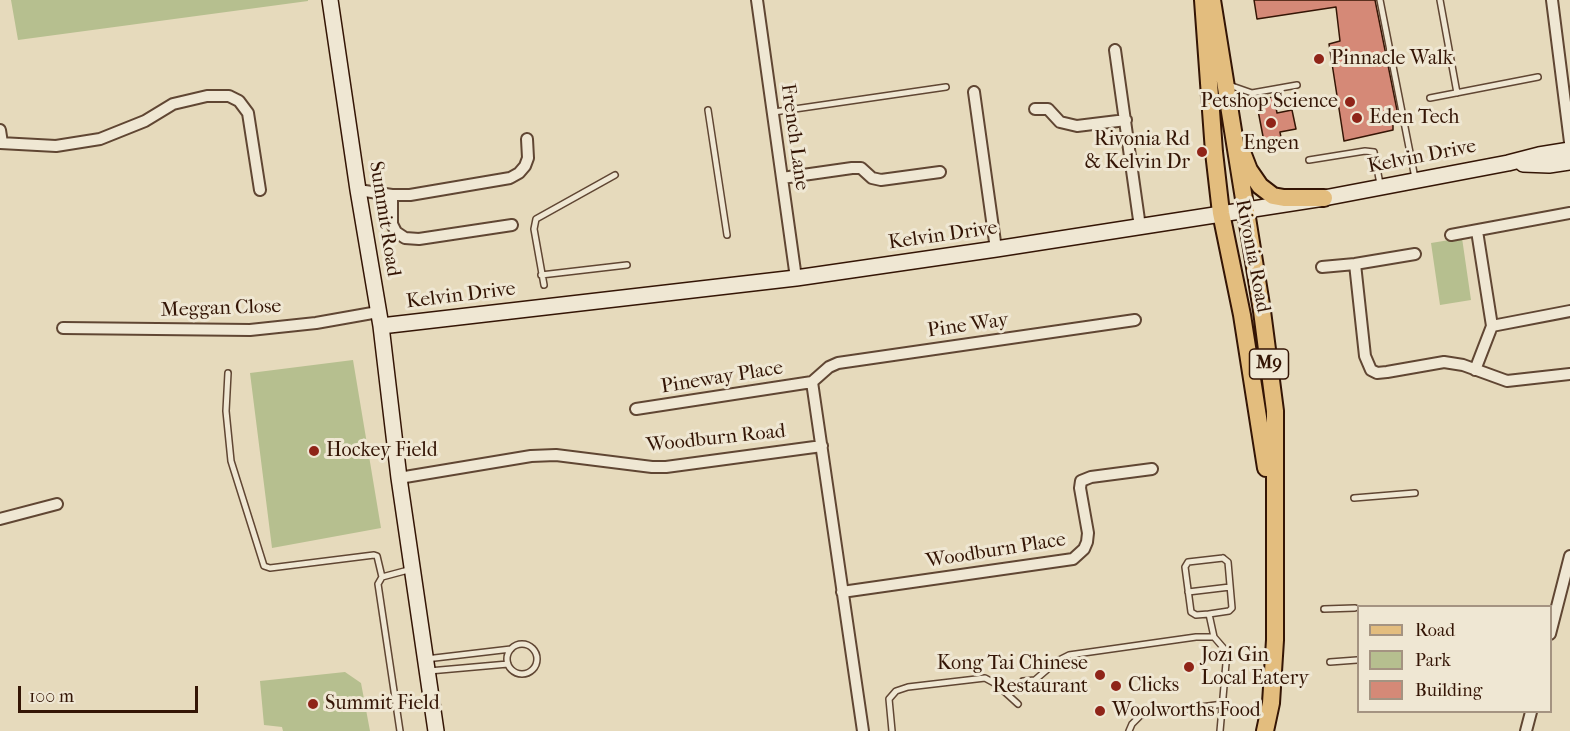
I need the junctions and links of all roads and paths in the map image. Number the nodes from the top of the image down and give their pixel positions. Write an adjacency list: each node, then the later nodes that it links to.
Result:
1 (330, 0): 35 (main road, Summit Road)
2 (757, 0): 18 (street, French Lane)
3 (1203, 0): 39 (main road, Rivonia Road / M9)
4 (1212, 0): 10 (main road, Rivonia Road / M9)
5 (1380, 0): 32 (lane)
6 (1440, 0): 14 (lane)
7 (1552, 0): 23 (street)
8 (1115, 50): 19 (street)
9 (1538, 77): 14 (lane)
10 (1227, 84): 11 (lane); 20 (main road, Rivonia Road / M9)
11 (1297, 85)
12 (946, 87): 18 (lane)
13 (974, 92): 46 (street)
14 (1457, 93): 15 (lane)
15 (1430, 98)
16 (1035, 109): 19 (street)
17 (708, 110): 45 (lane)
18 (774, 112): 31 (street, French Lane)
19 (1126, 120): 42 (street)
20 (1232, 129): 37 (main road); 38 (main road, Rivonia Road / M9)
21 (0, 130): 24 (street)
22 (527, 139): 36 (street)
23 (1570, 142)
24 (1, 143): 34 (street)
25 (1570, 150): 28 (main road, Kelvin Drive)
26 (1309, 160): 33 (lane)
27 (1570, 162): 28 (main road, Kelvin Drive)
28 (1508, 163): 32 (main road, Kelvin Drive)
29 (940, 172): 31 (street)
30 (615, 175): 51 (lane)
31 (782, 178): 52 (street, French Lane)
32 (1415, 179): 33 (main road, Kelvin Drive)
33 (1380, 186): 37 (main road, Kelvin Drive)
34 (260, 190)
35 (358, 190): 36 (street); 55 (main road, Summit Road)
36 (392, 195): 41 (street)
37 (1324, 198): 38 (main road, Kelvin Drive)
38 (1245, 210): 39 (main road, Kelvin Drive); 71 (main road, Rivonia Road / M9)
39 (1221, 213): 42 (main road, Kelvin Drive); 71 (main road, Rivonia Road / M9)
40 (1570, 213): 43 (street)
41 (512, 225)
42 (1140, 227): 46 (main road, Kelvin Drive)
43 (1477, 231): 44 (street); 57 (street)
44 (1451, 234)
45 (727, 235)
46 (996, 249): 52 (main road, Kelvin Drive)
47 (1415, 254): 48 (street)
48 (1355, 264): 50 (street); 59 (street)
49 (627, 265): 51 (lane)
50 (1322, 267)
51 (542, 275): 53 (lane)
52 (796, 278): 55 (main road, Kelvin Drive)
53 (543, 285)
54 (1570, 311): 57 (street)
55 (380, 319): 58 (street, Meggan Close); 66 (main road, Summit Road)
56 (1135, 320): 62 (street, Pine Way)
57 (1492, 326): 59 (street)
58 (63, 328)
59 (1475, 370): 61 (street)
60 (228, 373): 74 (lane)
61 (1570, 374)
62 (812, 382): 63 (street, Pineway Place); 64 (street)
63 (636, 409)
64 (822, 446): 66 (street, Woodburn Road); 76 (street)
65 (1152, 469): 76 (street, Woodburn Place)
66 (399, 478): 73 (main road, Summit Road)
67 (1415, 493): 68 (lane)
68 (1354, 498)
69 (57, 504): 70 (street)
70 (0, 519)
71 (1274, 519): 98 (main road, Rivonia Road / M9)
72 (1570, 556): 81 (street)
73 (412, 569): 74 (lane); 87 (main road, Summit Road)
74 (382, 578): 92 (lane)
75 (1230, 586): 77 (lane); 77 (lane); 80 (lane)
76 (842, 592): 94 (street)
77 (1188, 592): 80 (lane)
78 (1355, 608): 79 (lane)
79 (1324, 609)
80 (1209, 614): 82 (lane)
81 (1552, 630)
82 (1214, 637): 88 (lane); 89 (lane)
83 (511, 649): 86 (lane); 86 (lane); 87 (lane)
84 (1357, 660): 85 (lane)
85 (1330, 662)
86 (508, 664): 87 (lane)
87 (426, 666): 93 (main road, Summit Road)
88 (1023, 681)
89 (1223, 704): 96 (lane); 97 (lane)
90 (1018, 705): 95 (lane)
91 (1530, 713): 99 (street)
92 (400, 731)
93 (436, 731)
94 (863, 731)
95 (892, 731)
96 (1129, 731)
97 (1221, 731)
98 (1265, 731)
99 (1526, 731)

